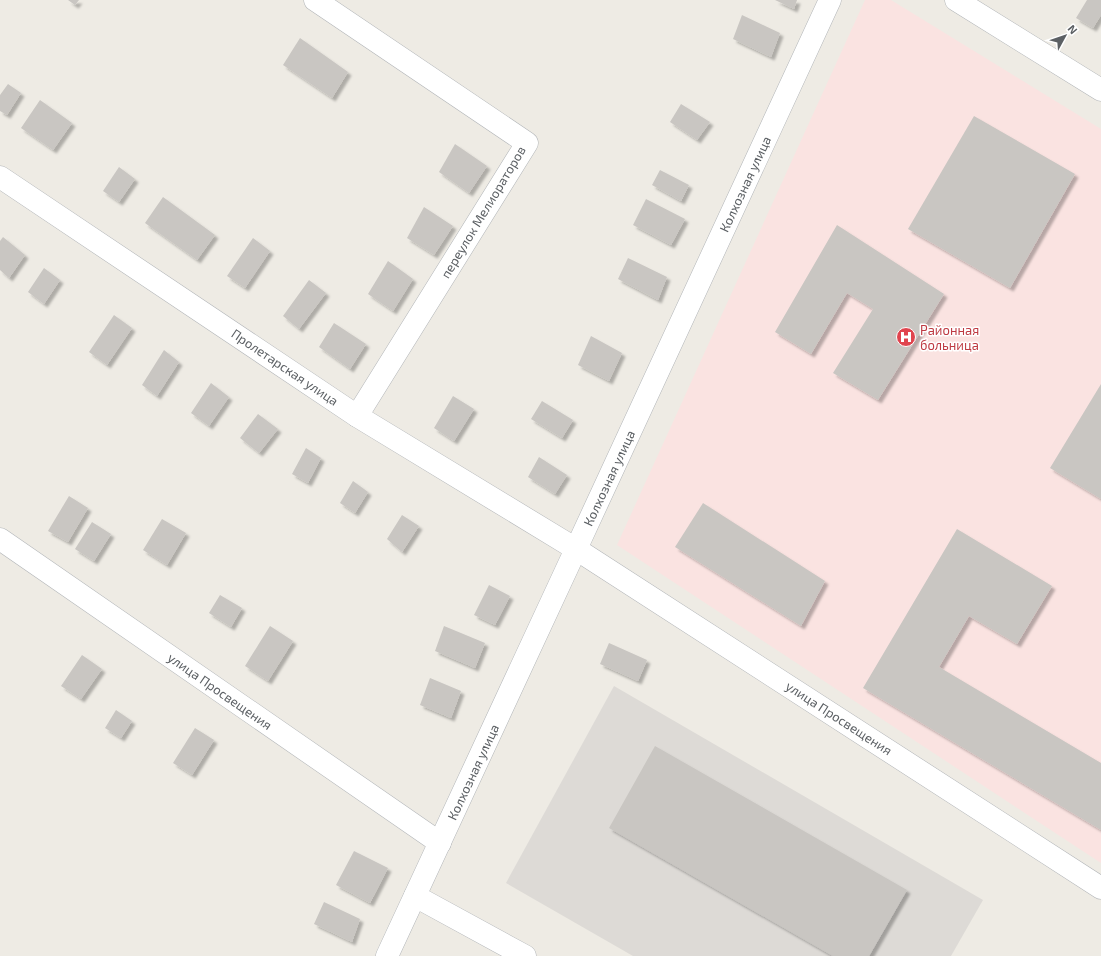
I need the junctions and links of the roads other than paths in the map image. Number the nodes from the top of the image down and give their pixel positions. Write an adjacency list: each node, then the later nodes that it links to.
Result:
1 (315, 0): 6 (street, переулок Мелиораторов)
2 (830, 0): 8 (street, Колхозная улица)
3 (956, 0): 4 (street)
4 (1101, 90)
5 (0, 177): 6 (street, Пролетарская улица)
6 (357, 416): 8 (street, Пролетарская улица)
7 (0, 539): 9 (street, улица Просвещения)
8 (576, 549): 9 (street, Колхозная улица); 10 (street, улица Просвещения)
9 (440, 843): 11 (street, Колхозная улица)
10 (1101, 888)
11 (415, 896): 12 (street, Колхозная улица); 13 (street)
12 (387, 956)
13 (525, 956)

